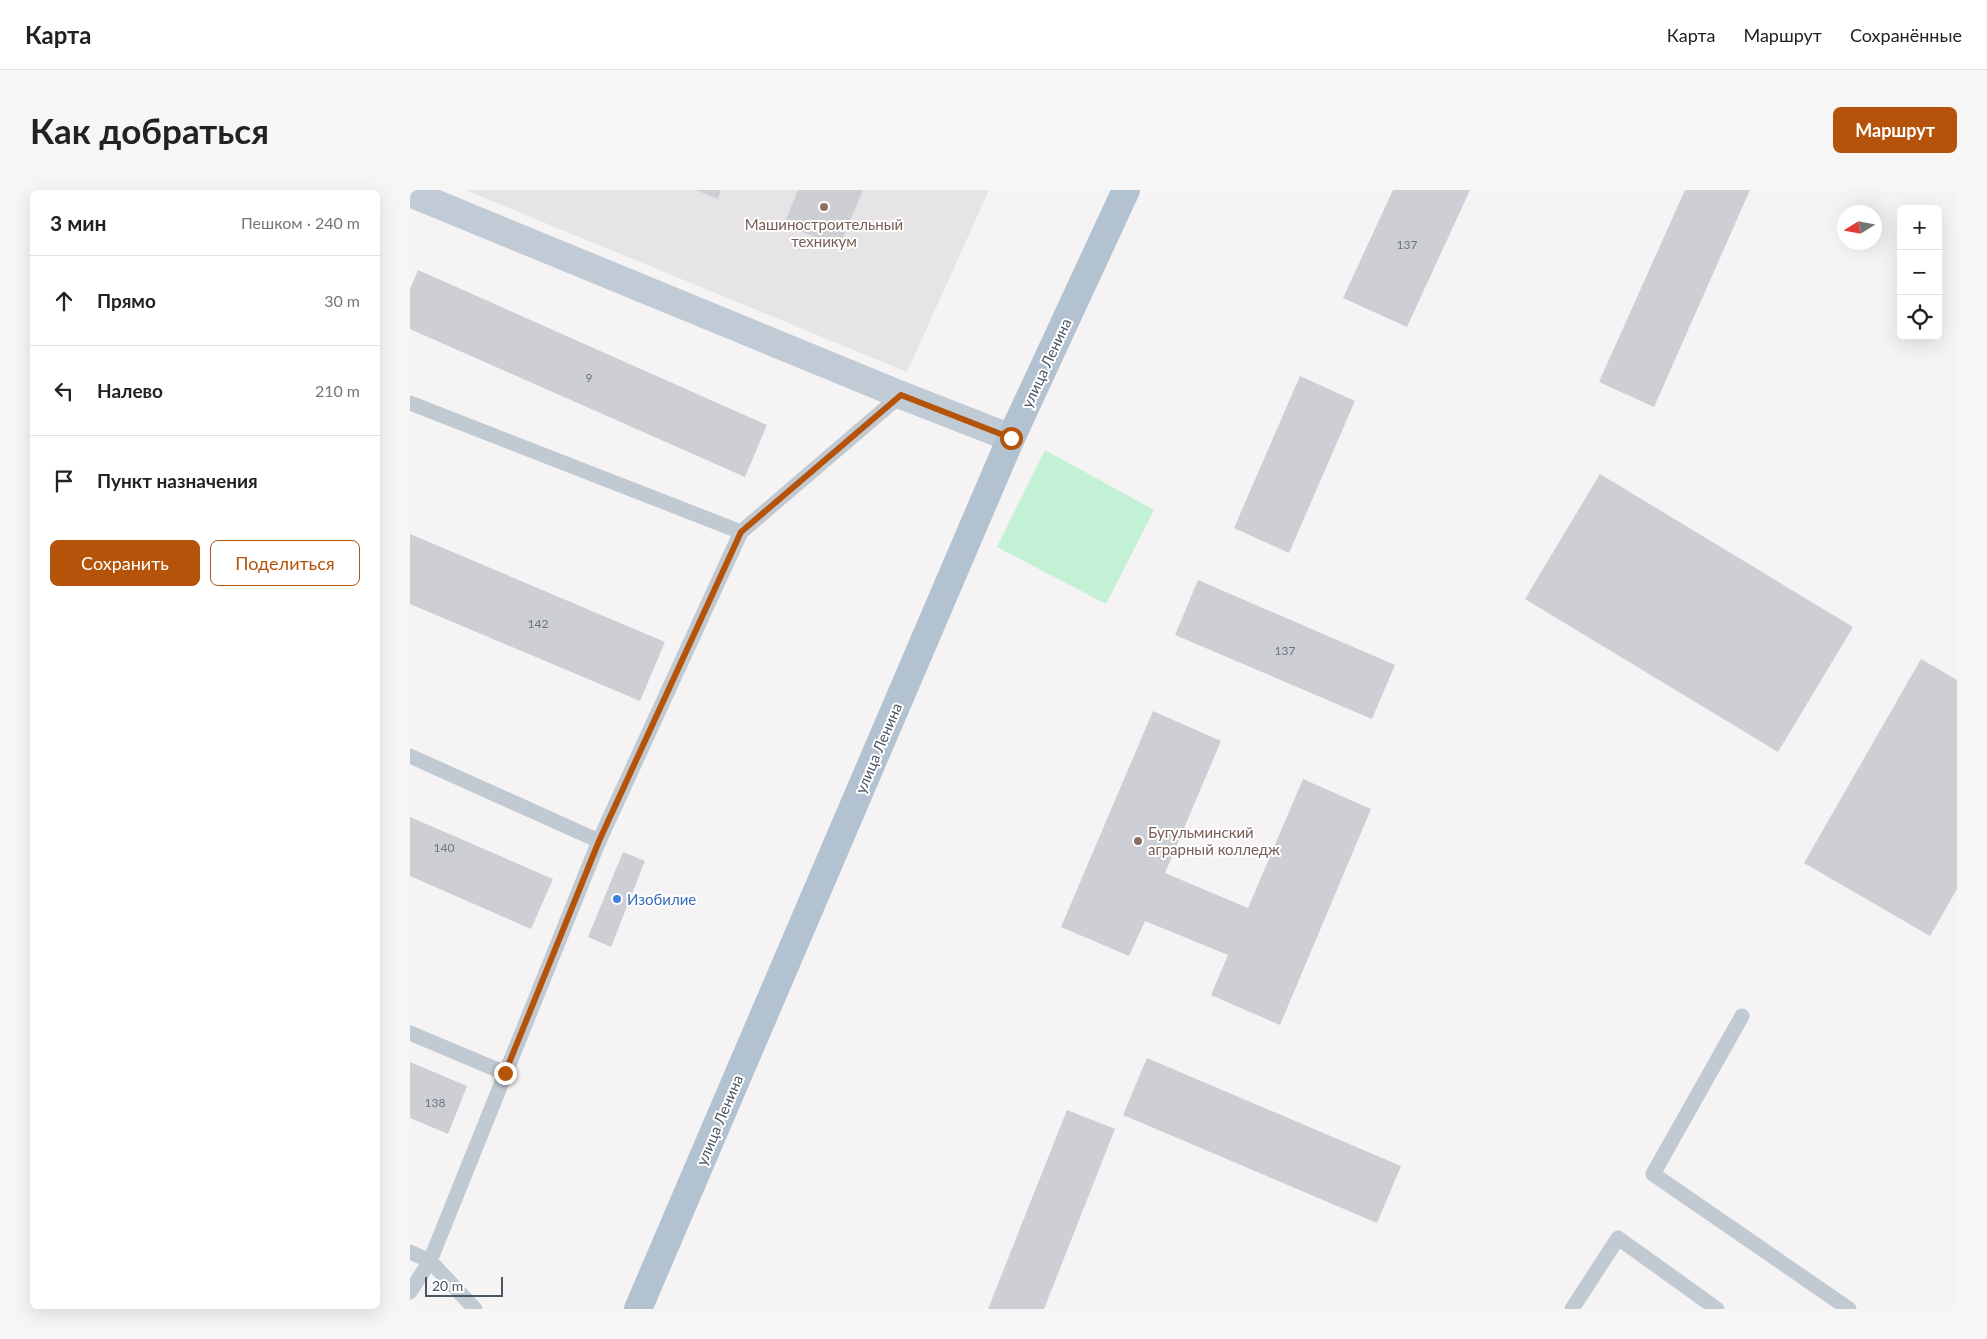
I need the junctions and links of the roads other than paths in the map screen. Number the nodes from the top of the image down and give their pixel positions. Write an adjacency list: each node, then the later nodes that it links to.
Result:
1 (1126, 190): 5 (main road, улица Ленина)
2 (410, 193): 3 (street)
3 (901, 395): 5 (street); 6 (lane)
4 (410, 403): 6 (lane)
5 (1011, 438): 16 (main road, улица Ленина)
6 (741, 532): 8 (lane)
7 (410, 756): 8 (lane)
8 (599, 841): 11 (lane)
9 (1742, 1016): 19 (lane)
10 (410, 1033): 11 (lane)
11 (505, 1073): 13 (lane)
12 (410, 1252): 13 (lane)
13 (430, 1261): 14 (lane); 15 (lane)
14 (410, 1292)
15 (475, 1309)
16 (638, 1309)
17 (1572, 1309): 18 (lane)
18 (1717, 1309)
19 (1849, 1309)

